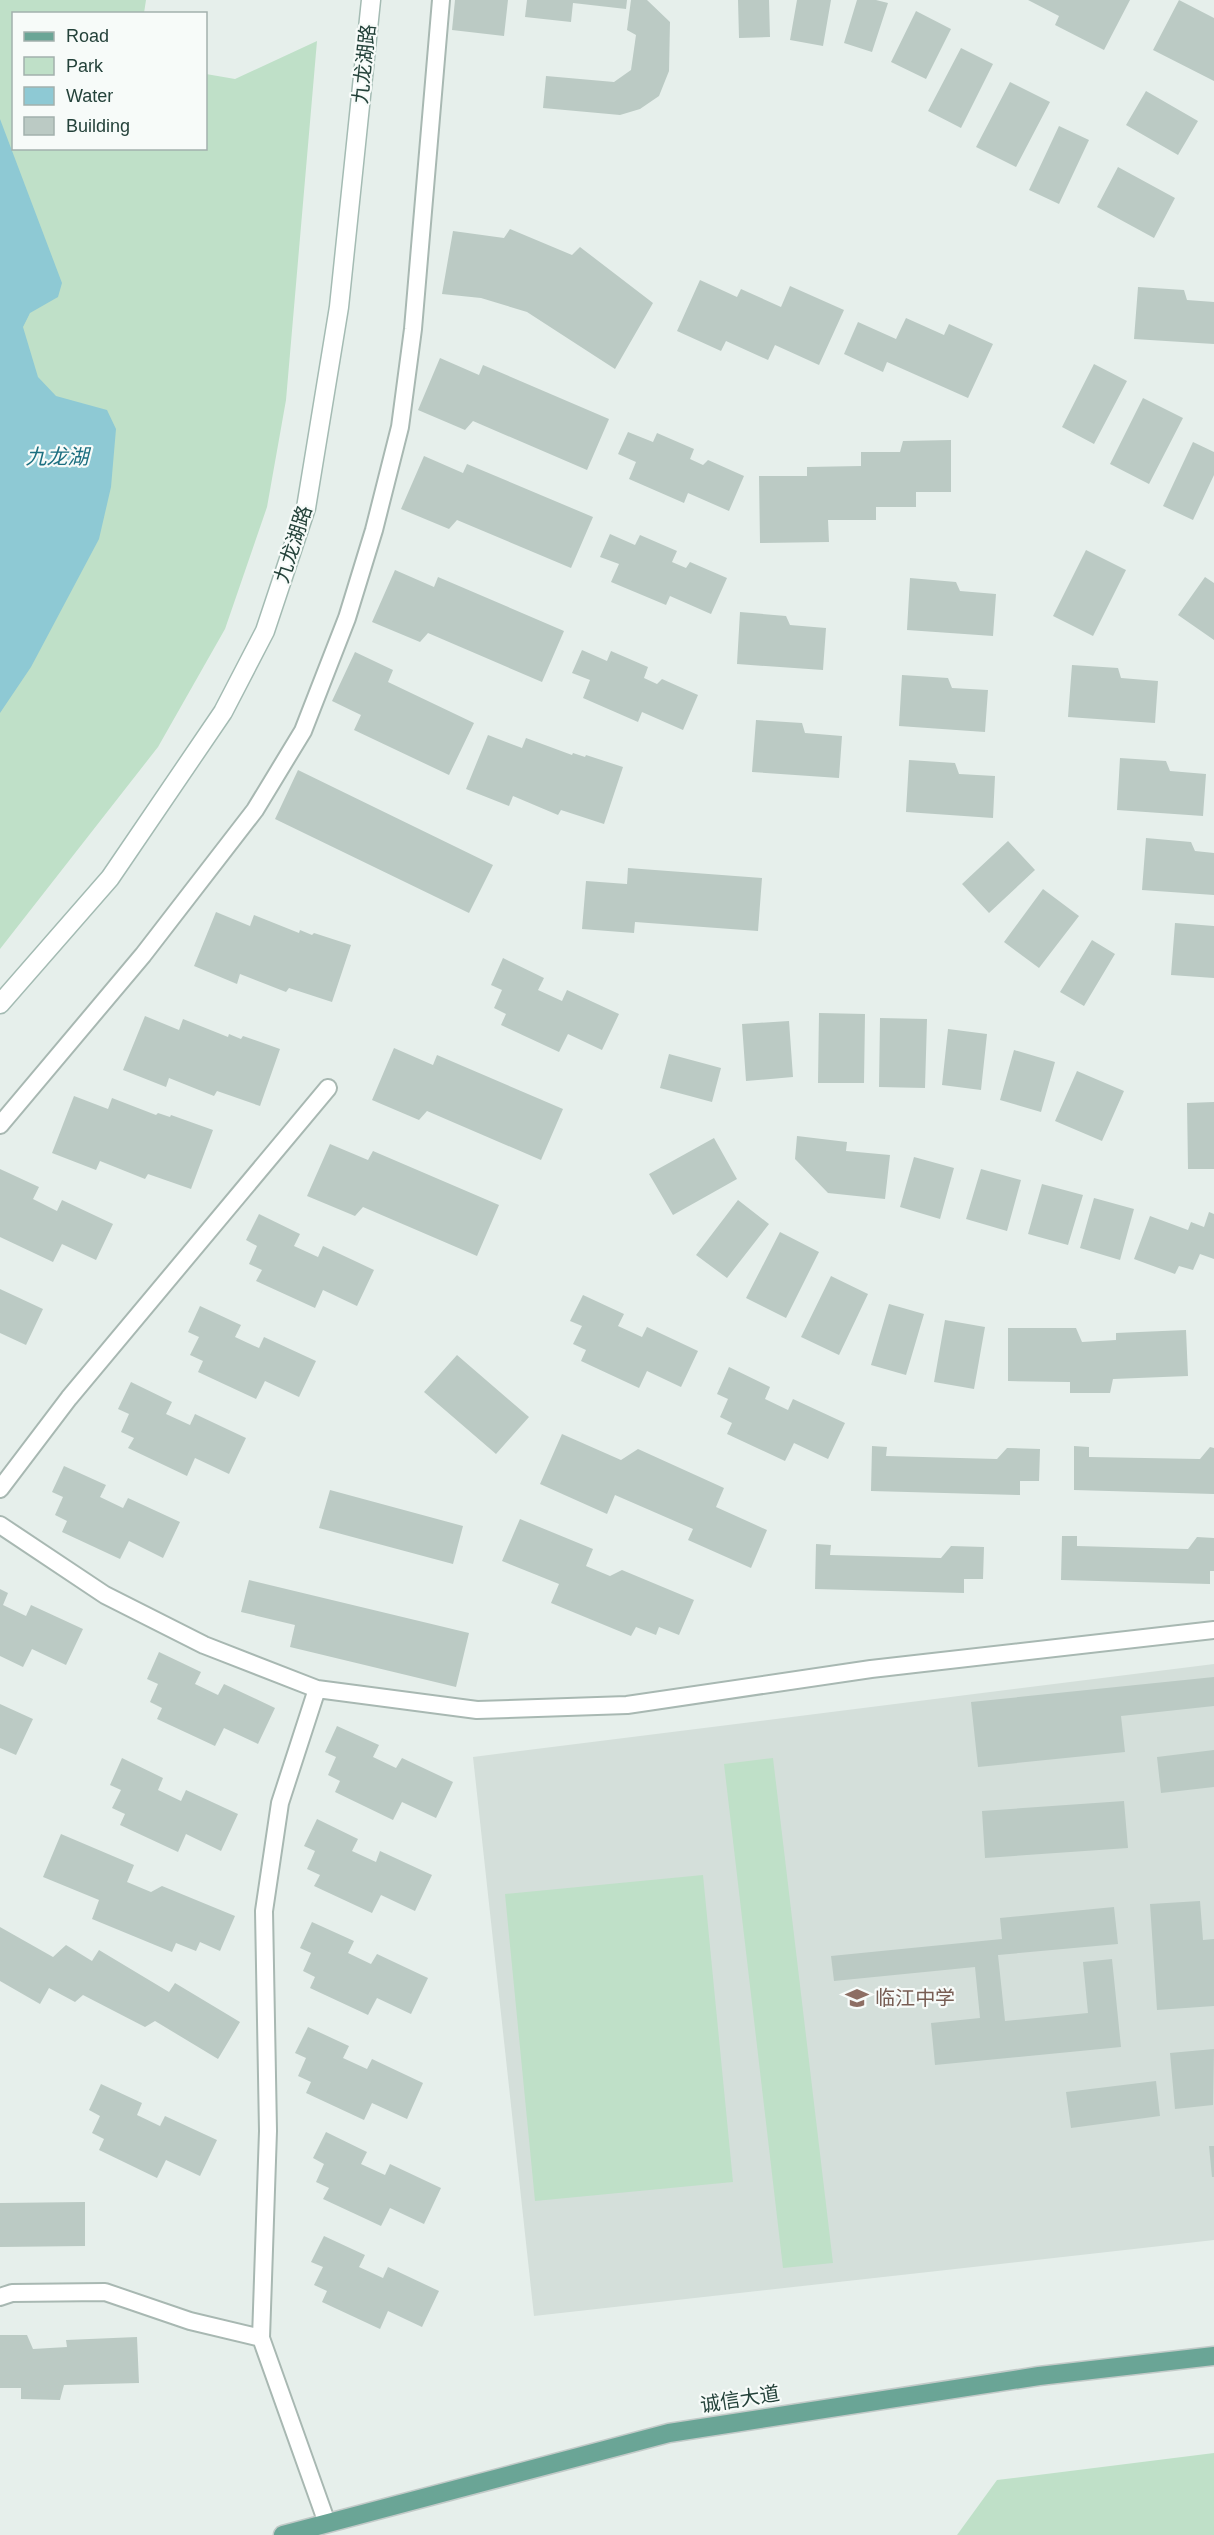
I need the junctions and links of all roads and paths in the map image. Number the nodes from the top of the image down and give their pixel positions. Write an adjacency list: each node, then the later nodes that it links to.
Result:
1 (370, 0): 3 (street, 九龙湖路)
2 (441, 0): 5 (street)
3 (0, 1004)
4 (328, 1088): 6 (street)
5 (0, 1125)
6 (0, 1489)
7 (0, 1525): 9 (street)
8 (1214, 1630): 9 (street)
9 (317, 1689): 11 (street)
10 (0, 2297): 11 (street)
11 (261, 2338): 13 (street)
12 (1214, 2356): 13 (main road, 诚信大道)
13 (327, 2523): 14 (main road, 诚信大道)
14 (283, 2535)

